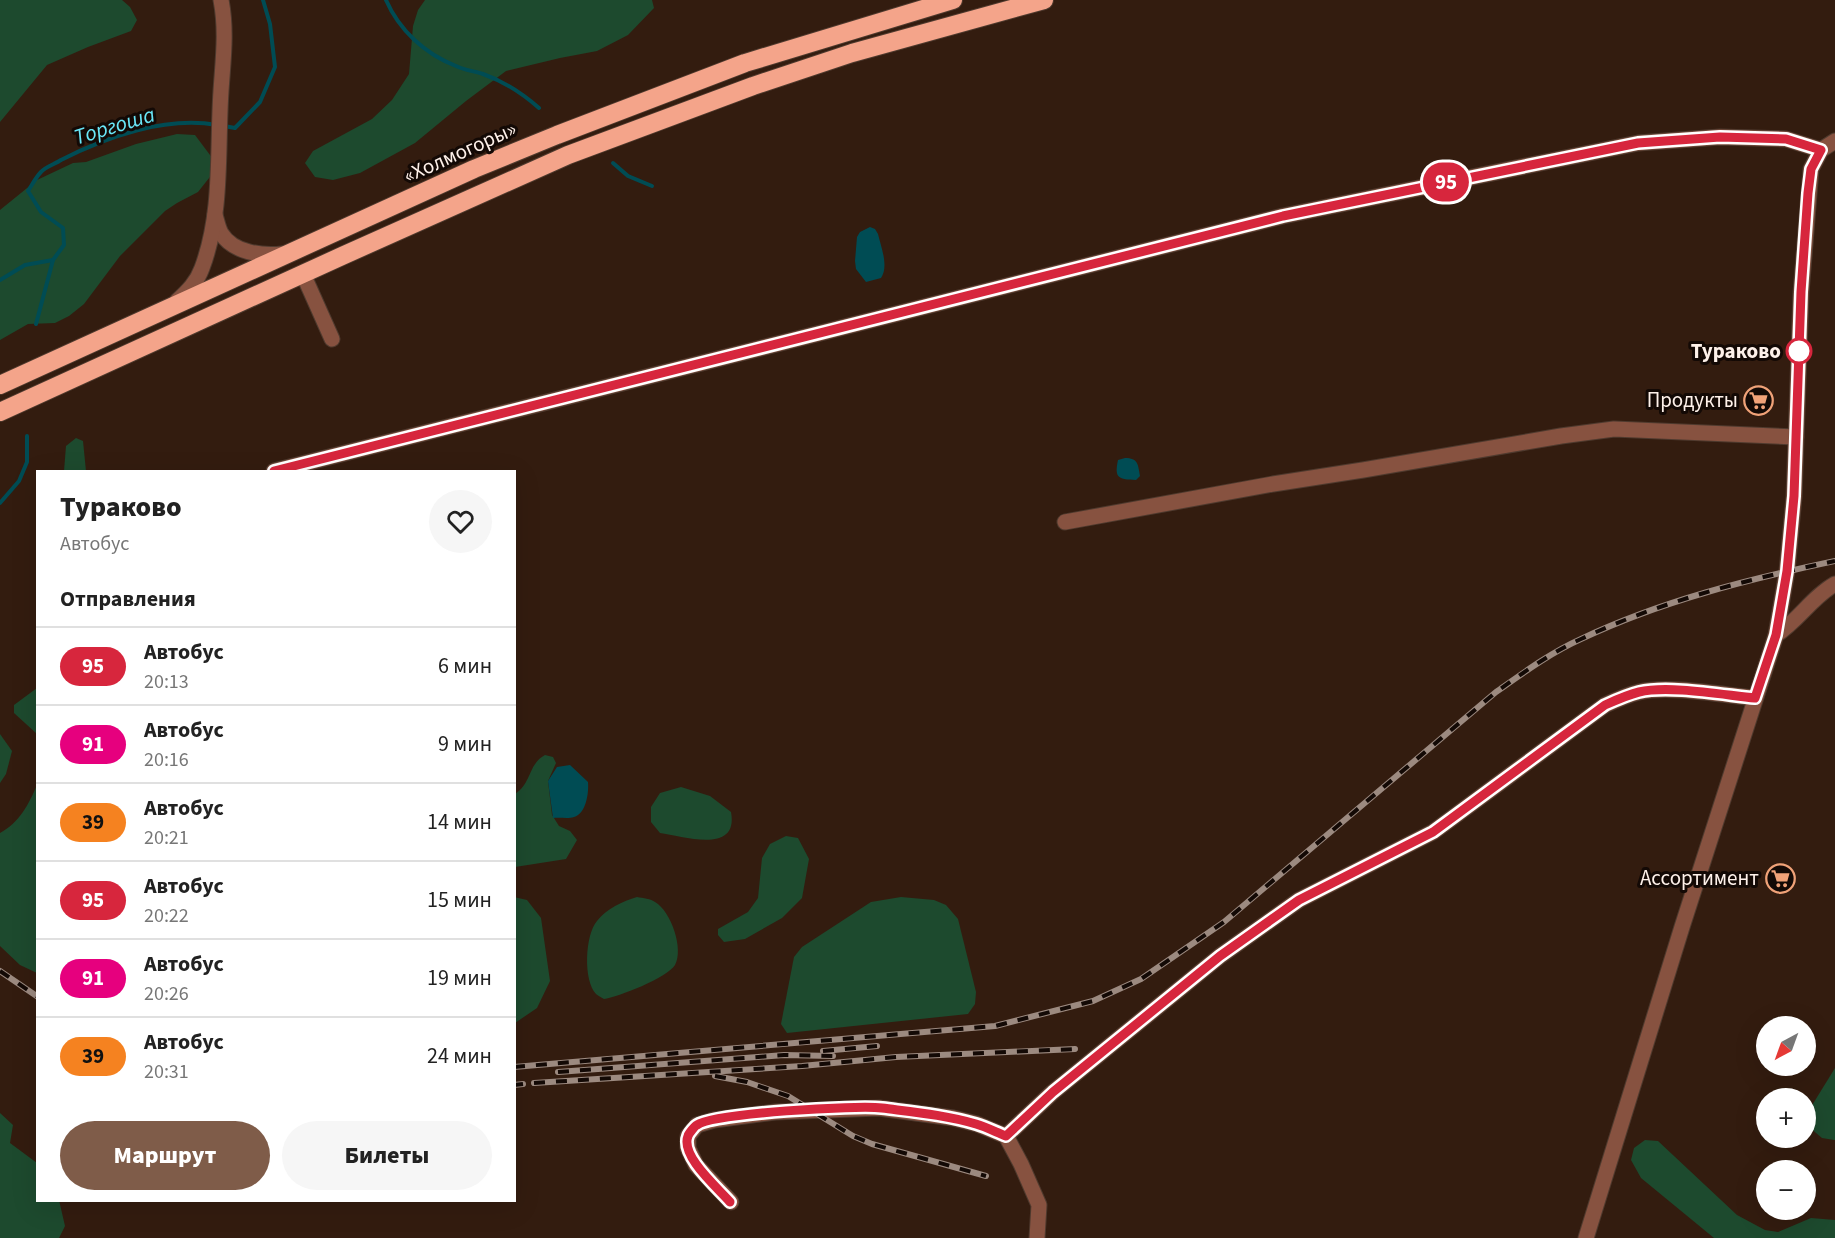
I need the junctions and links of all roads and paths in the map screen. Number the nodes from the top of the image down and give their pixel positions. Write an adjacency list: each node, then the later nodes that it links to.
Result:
1 (221, 0): 6 (street)
2 (952, 0): 7 (highway, «Холмогоры»)
3 (1044, 0): 8 (highway)
4 (1835, 141): 5 (street)
5 (1821, 150): 13 (street); 14 (street)
6 (215, 215): 7 (street); 9 (street)
7 (289, 253): 9 (highway, «Холмогоры»)
8 (303, 274): 10 (street); 12 (highway)
9 (168, 309): 11 (highway, «Холмогоры»)
10 (332, 339)
11 (0, 385)
12 (0, 412)
13 (1796, 437): 15 (street); 17 (street)
14 (278, 470)
15 (1065, 522)
16 (1835, 584): 17 (street)
17 (1776, 635): 18 (street)
18 (1755, 698): 19 (street); 22 (street)
19 (1006, 1136): 20 (street); 21 (street)
20 (730, 1202)
21 (1036, 1238)
22 (1586, 1238)

